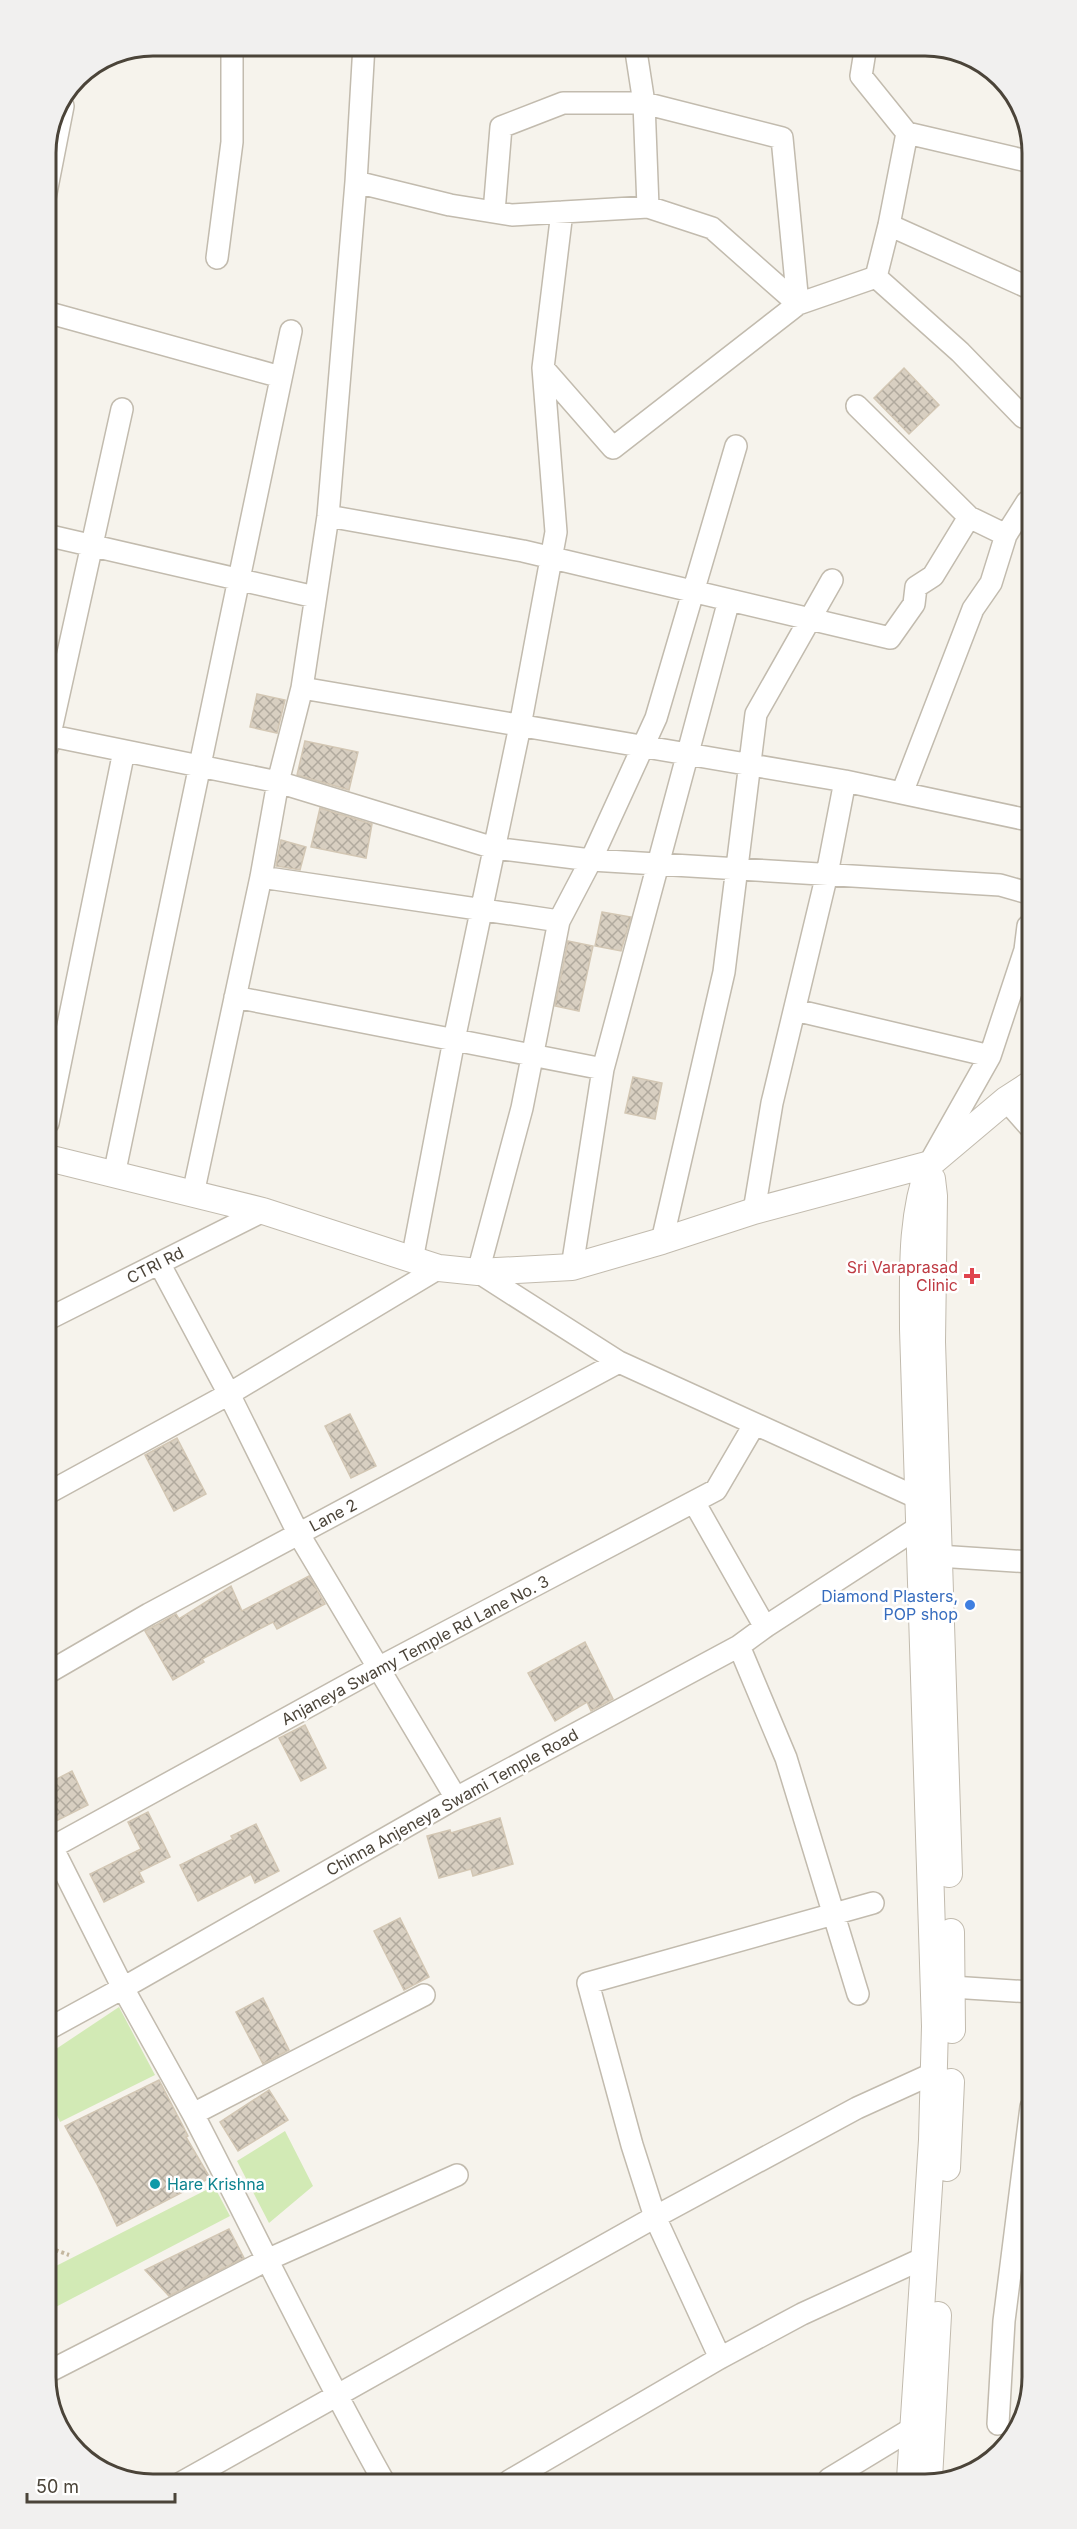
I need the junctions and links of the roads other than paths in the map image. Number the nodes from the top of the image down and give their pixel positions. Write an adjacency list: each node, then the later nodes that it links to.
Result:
1 (232, 56): 13 (street)
2 (363, 56): 8 (street)
3 (637, 56): 5 (street)
4 (864, 56): 6 (street)
5 (644, 103): 9 (street); 10 (street); 16 (street)
6 (907, 133): 7 (street); 12 (street)
7 (1022, 160)
8 (356, 182): 10 (street); 26 (street)
9 (648, 207): 11 (street); 16 (street)
10 (494, 212): 11 (street)
11 (562, 212): 19 (street)
12 (890, 225): 14 (street); 15 (street)
13 (218, 258)
14 (876, 277): 16 (street); 23 (street)
15 (1022, 285)
16 (798, 304): 19 (street)
17 (56, 315): 20 (street)
18 (291, 331): 20 (street)
19 (543, 368): 31 (street)
20 (281, 376): 32 (street)
21 (857, 406): 27 (street)
22 (122, 409): 30 (street)
23 (1022, 416)
24 (736, 446): 34 (street)
25 (1022, 510): 28 (street)
26 (328, 516): 31 (street); 35 (street)
27 (969, 517): 28 (street); 37 (street)
28 (1006, 535): 49 (street)
29 (56, 537): 30 (street)
30 (91, 546): 32 (street); 39 (street)
31 (551, 558): 34 (street); 40 (street)
32 (238, 578): 35 (street); 46 (street)
33 (832, 580): 37 (street)
34 (693, 591): 36 (street); 42 (street)
35 (315, 597): 38 (street)
36 (729, 600): 37 (street); 44 (street)
37 (810, 619): 45 (street)
38 (302, 688): 40 (street); 48 (street)
39 (56, 700)
40 (520, 726): 42 (street); 51 (street)
41 (56, 741): 43 (street)
42 (642, 747): 44 (street); 52 (street)
43 (124, 751): 46 (street); 67 (street)
44 (688, 754): 45 (street); 53 (street)
45 (749, 765): 47 (street); 54 (street)
46 (199, 766): 48 (street); 73 (street)
47 (845, 781): 49 (street); 55 (street)
48 (278, 782): 51 (street); 56 (street)
49 (902, 793): 50 (street)
50 (1022, 819)
51 (494, 848): 52 (street); 58 (street)
52 (591, 860): 53 (street); 59 (street)
53 (658, 864): 54 (street); 66 (street)
54 (736, 869): 55 (street); 77 (street)
55 (827, 874): 57 (street); 62 (street)
56 (261, 877): 58 (street); 61 (street)
57 (1022, 891)
58 (481, 909): 59 (street); 63 (street)
59 (559, 921): 64 (street)
60 (1022, 964): 65 (street)
61 (235, 997): 63 (street); 74 (street)
62 (795, 1010): 65 (street); 76 (street)
63 (454, 1040): 64 (street); 78 (street)
64 (532, 1055): 66 (street); 82 (street)
65 (990, 1056): 72 (street)
66 (603, 1069): 80 (street)
67 (56, 1084)
68 (1022, 1090): 69 (street)
69 (1006, 1100): 70 (street); 72 (street)
70 (1022, 1118)
71 (56, 1160): 73 (street)
72 (930, 1164): 76 (street); 88 (street); 92 (street)
73 (114, 1175): 74 (street)
74 (193, 1194): 75 (street)
75 (262, 1211): 78 (street); 79 (street, CTRI Rd)
76 (754, 1211): 77 (street)
77 (662, 1242): 80 (street)
78 (412, 1260): 81 (street)
79 (159, 1263): 83 (street, CTRI Rd); 85 (street)
80 (572, 1267): 82 (street)
81 (439, 1269): 82 (street); 85 (street)
82 (478, 1272): 84 (street)
83 (56, 1315)
84 (620, 1362): 86 (street); 91 (street, Lane 2)
85 (229, 1394): 87 (street); 91 (street)
86 (754, 1425): 88 (street); 89 (street, Anjaneya Swamy Temple Rd Lane No. 3)
87 (56, 1489)
88 (918, 1498): 90 (street)
89 (694, 1502): 94 (street); 97 (street, Anjaneya Swamy Temple Rd Lane No. 3)
90 (919, 1527): 94 (street, Chinna Anjeneya Swami Temple Road); 103 (street)
91 (298, 1533): 96 (street, Lane 2); 97 (street)
92 (938, 1556): 93 (street); 103 (street)
93 (1022, 1561)
94 (765, 1627): 95 (street, Chinna Anjeneya Swami Temple Road)
95 (739, 1646): 98 (street, Chinna Anjeneya Swami Temple Road); 102 (street)
96 (56, 1667)
97 (378, 1668): 98 (street); 99 (street, Anjaneya Swamy Temple Rd Lane No. 3)
98 (456, 1798): 104 (street, Chinna Anjeneya Swami Temple Road)
99 (56, 1843)
100 (56, 1858): 104 (street)
101 (873, 1903): 102 (street)
102 (835, 1912): 106 (street); 113 (street)
103 (943, 1987): 105 (street); 109 (street); 126 (street)
104 (123, 1988): 108 (street, Chinna Anjeneya Swami Temple Road); 110 (street)
105 (1022, 1991)
106 (858, 1994)
107 (424, 1995): 110 (street)
108 (56, 2025)
109 (934, 2073): 113 (street); 114 (street)
110 (192, 2112): 115 (street)
111 (457, 2175): 115 (street)
112 (1022, 2178): 119 (street)
113 (655, 2217): 116 (street); 118 (street)
114 (924, 2258): 116 (street); 120 (street)
115 (269, 2259): 117 (street); 118 (street)
116 (720, 2358): 123 (street)
117 (56, 2368)
118 (335, 2395): 121 (street); 122 (street)
119 (998, 2424)
120 (913, 2428): 124 (street); 125 (street)
121 (198, 2473)
122 (379, 2473)
123 (522, 2473)
124 (837, 2474)
125 (910, 2474)
126 (929, 2474)

